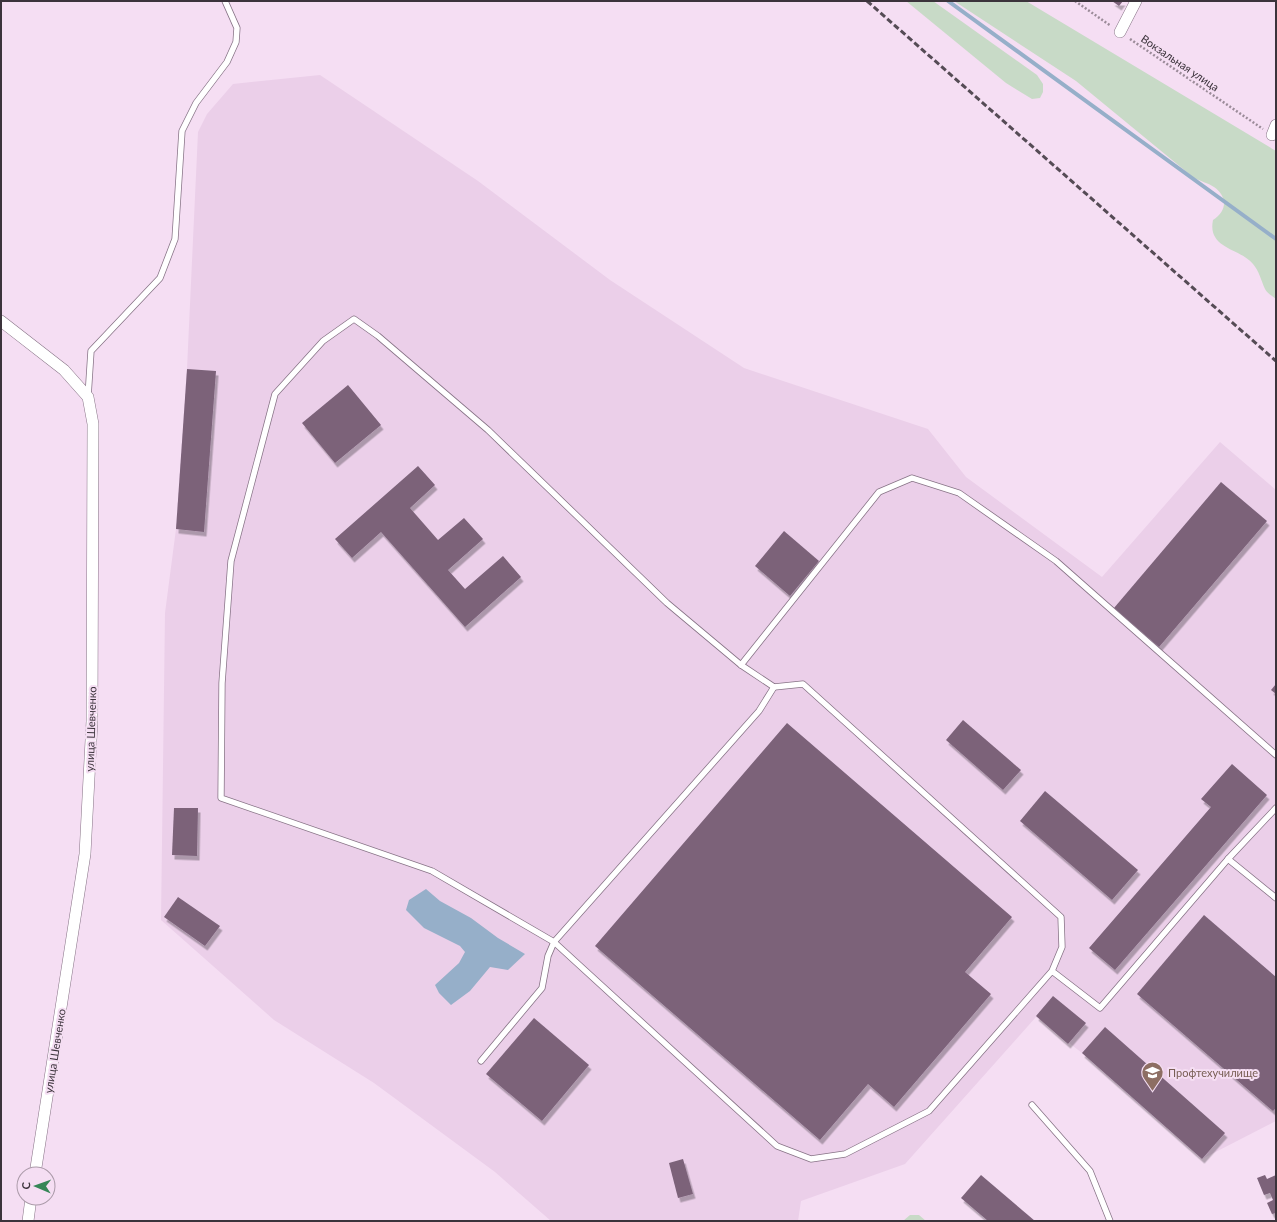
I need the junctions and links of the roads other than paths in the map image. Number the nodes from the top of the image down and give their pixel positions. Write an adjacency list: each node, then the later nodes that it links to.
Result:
1 (225, 1): 5 (lane)
2 (1136, 1): 3 (street)
3 (1120, 32)
4 (1, 322): 5 (street, улица Шевченко)
5 (88, 397): 17 (street, улица Шевченко)
6 (741, 665): 7 (lane); 8 (lane); 13 (lane)
7 (774, 687): 13 (lane); 14 (lane)
8 (1276, 756)
9 (1276, 808): 10 (lane)
10 (1274, 816): 11 (lane)
11 (1228, 859): 12 (lane); 14 (lane)
12 (1276, 898)
13 (554, 942): 14 (lane); 15 (lane)
14 (1052, 971)
15 (481, 1061)
16 (1032, 1105): 20 (lane)
17 (36, 1166)
18 (31, 1206): 19 (street)
19 (28, 1221)
20 (1110, 1221)

